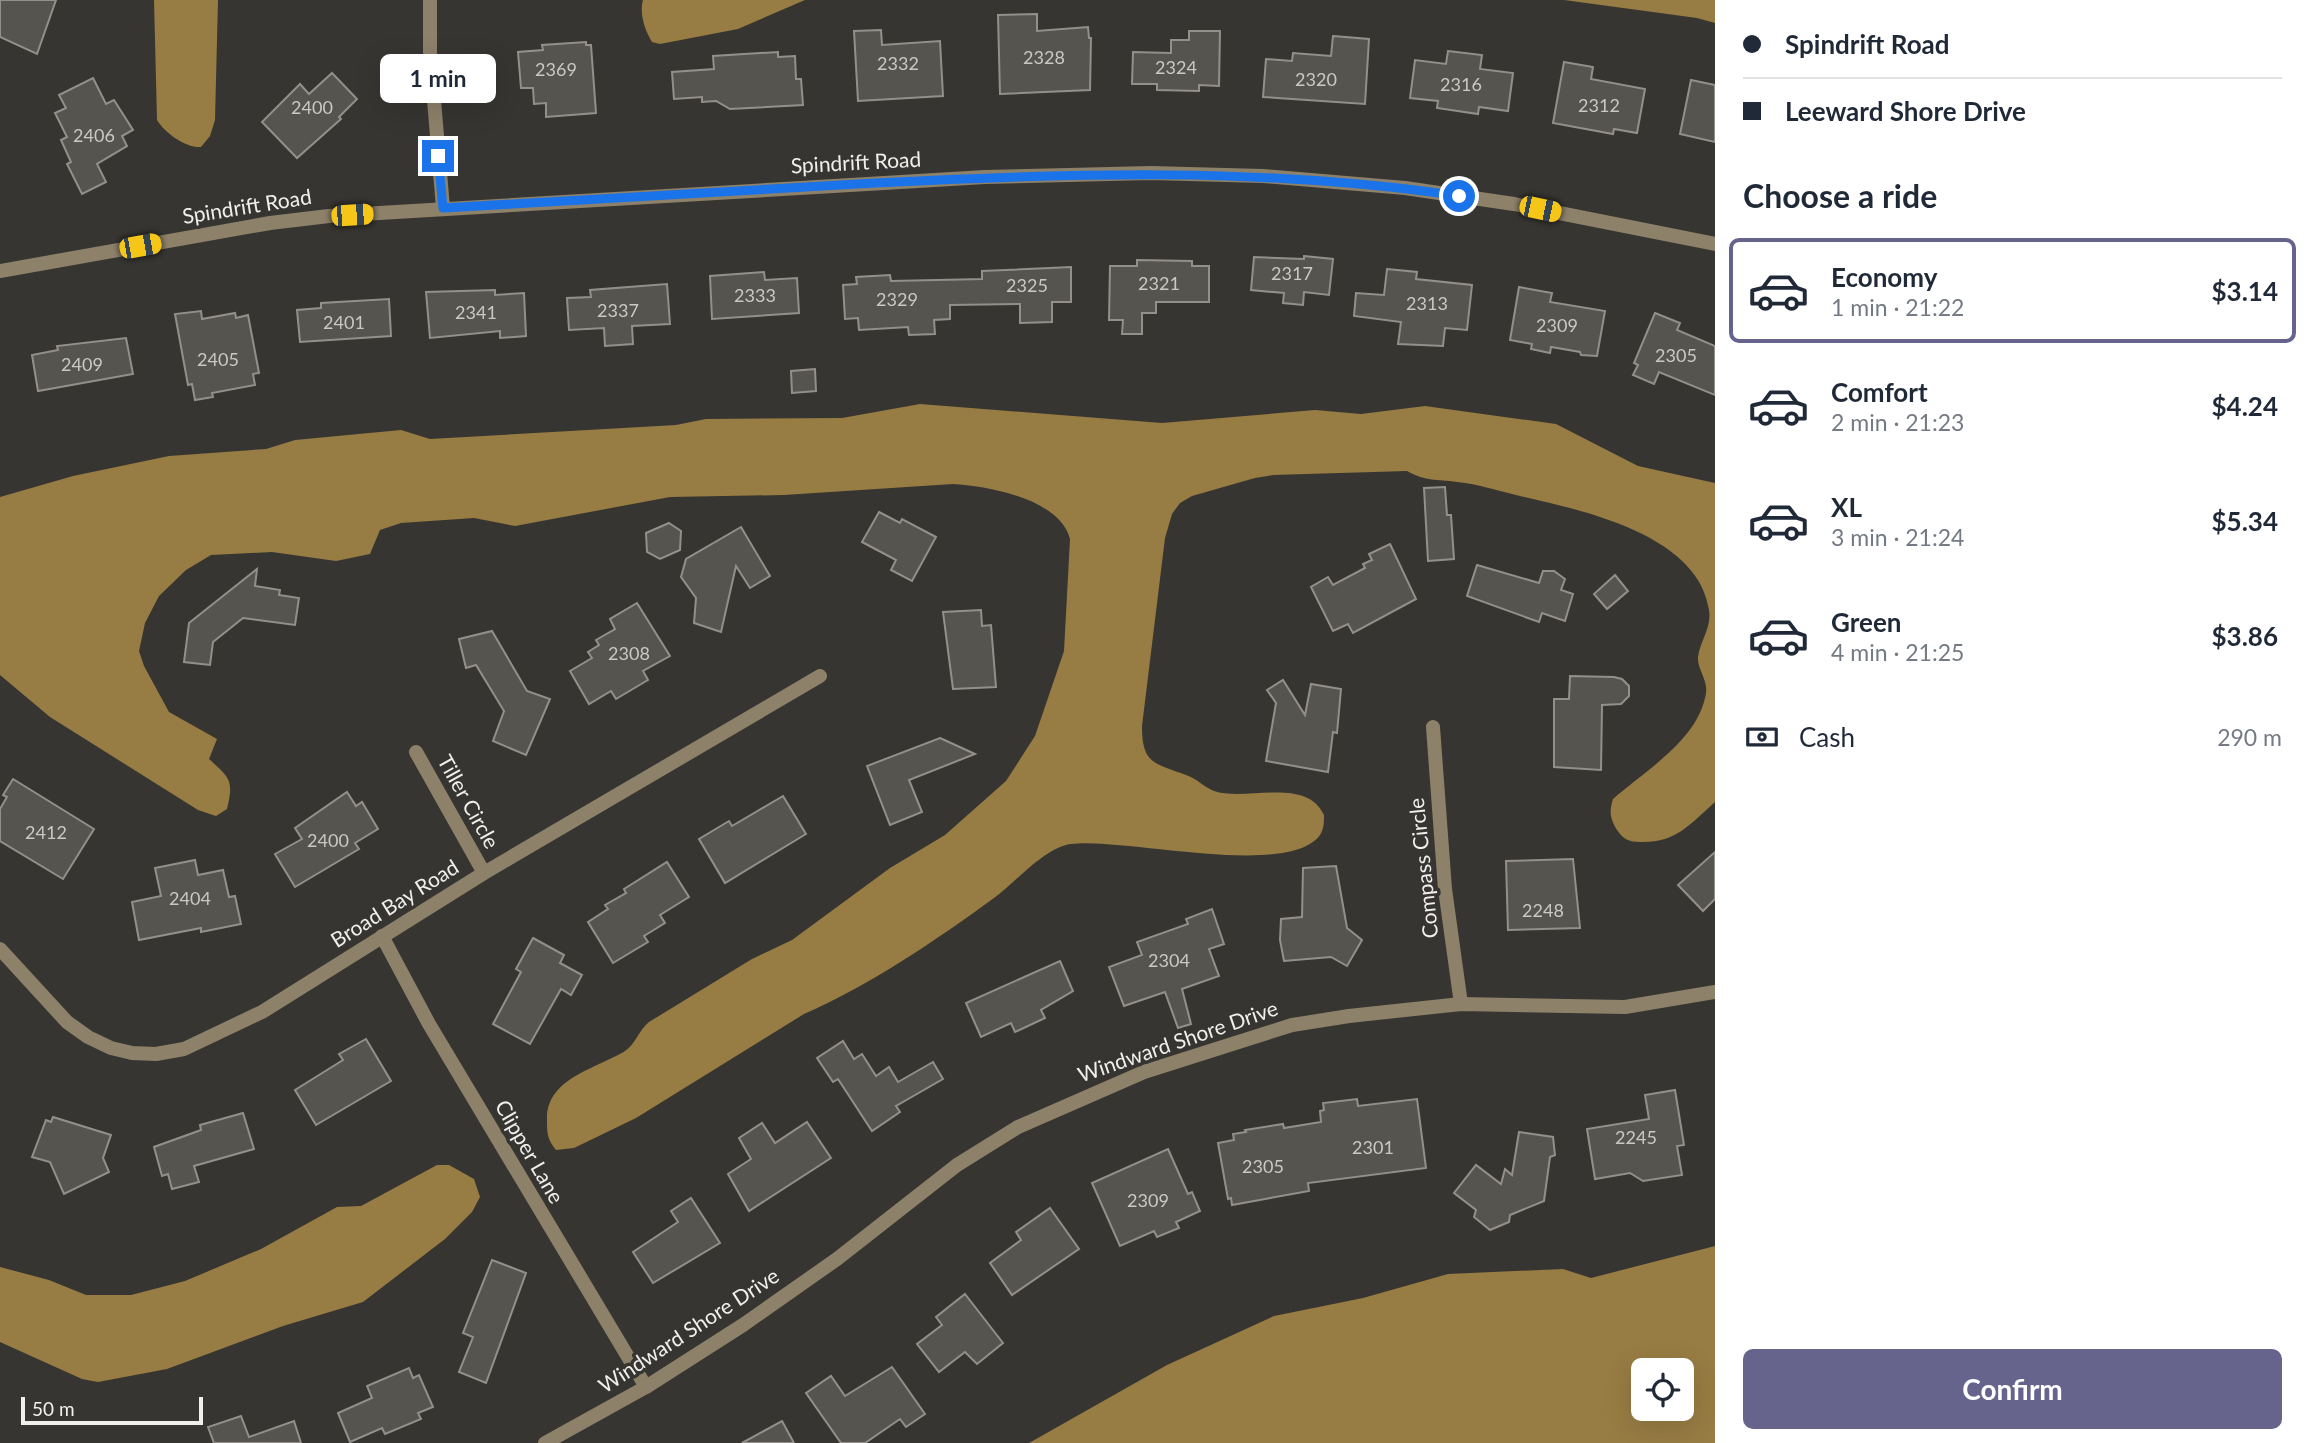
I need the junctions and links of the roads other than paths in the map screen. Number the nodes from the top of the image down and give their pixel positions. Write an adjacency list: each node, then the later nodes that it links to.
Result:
1 (430, 0): 2 (street)
2 (443, 208): 3 (street, Spindrift Road); 4 (street, Spindrift Road)
3 (1715, 244)
4 (0, 271)
5 (820, 676): 8 (street, Broad Bay Road)
6 (1433, 727): 12 (street, Compass Circle)
7 (416, 752): 8 (street, Tiller Circle)
8 (484, 873): 9 (street, Broad Bay Road)
9 (382, 936): 10 (street, Broad Bay Road); 13 (street, Clipper Lane)
10 (0, 949)
11 (1715, 992): 12 (street, Windward Shore Drive)
12 (1461, 1004): 13 (street, Windward Shore Drive)
13 (646, 1387): 14 (street, Windward Shore Drive)
14 (545, 1443)

